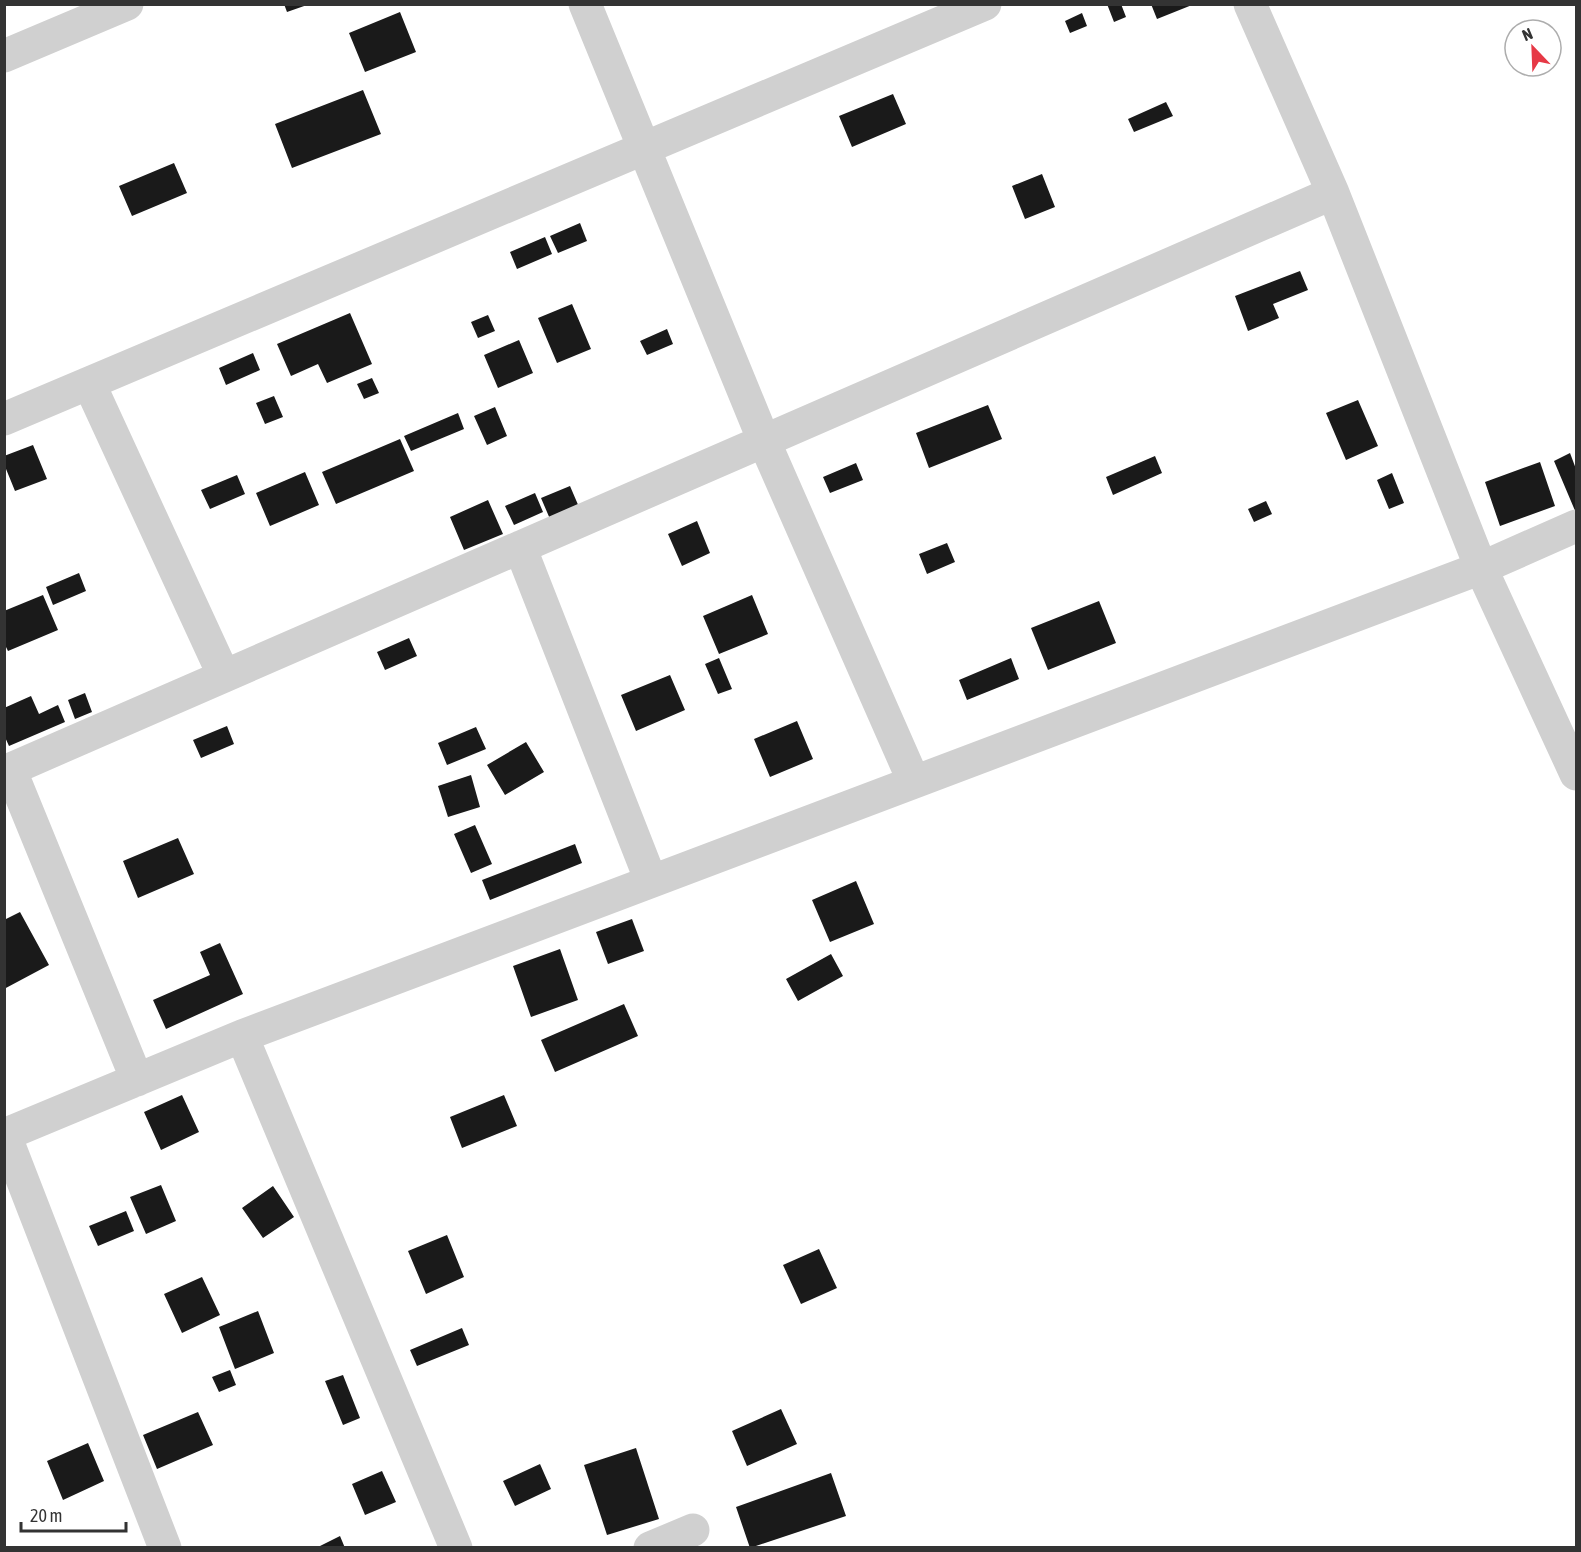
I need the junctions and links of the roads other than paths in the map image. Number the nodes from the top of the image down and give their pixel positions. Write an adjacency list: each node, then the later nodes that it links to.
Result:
1 (127, 4): 5 (street)
2 (585, 4): 6 (street)
3 (985, 4): 6 (street)
4 (1250, 4): 7 (street)
5 (4, 56)
6 (644, 148): 8 (street); 10 (street)
7 (1333, 193): 10 (street); 13 (street)
8 (89, 383): 9 (street); 14 (street)
9 (4, 419)
10 (764, 441): 12 (street); 17 (street)
11 (1576, 526): 13 (street)
12 (520, 548): 14 (street); 18 (street)
13 (1481, 568): 16 (street); 17 (street)
14 (224, 676): 15 (street)
15 (8, 771): 20 (street)
16 (1576, 774)
17 (914, 782): 18 (street)
18 (651, 881): 19 (street)
19 (242, 1036): 20 (street); 24 (street)
20 (137, 1080): 21 (street)
21 (5, 1135): 23 (street)
22 (693, 1530): 25 (street)
23 (165, 1548)
24 (456, 1548)
25 (650, 1548)

